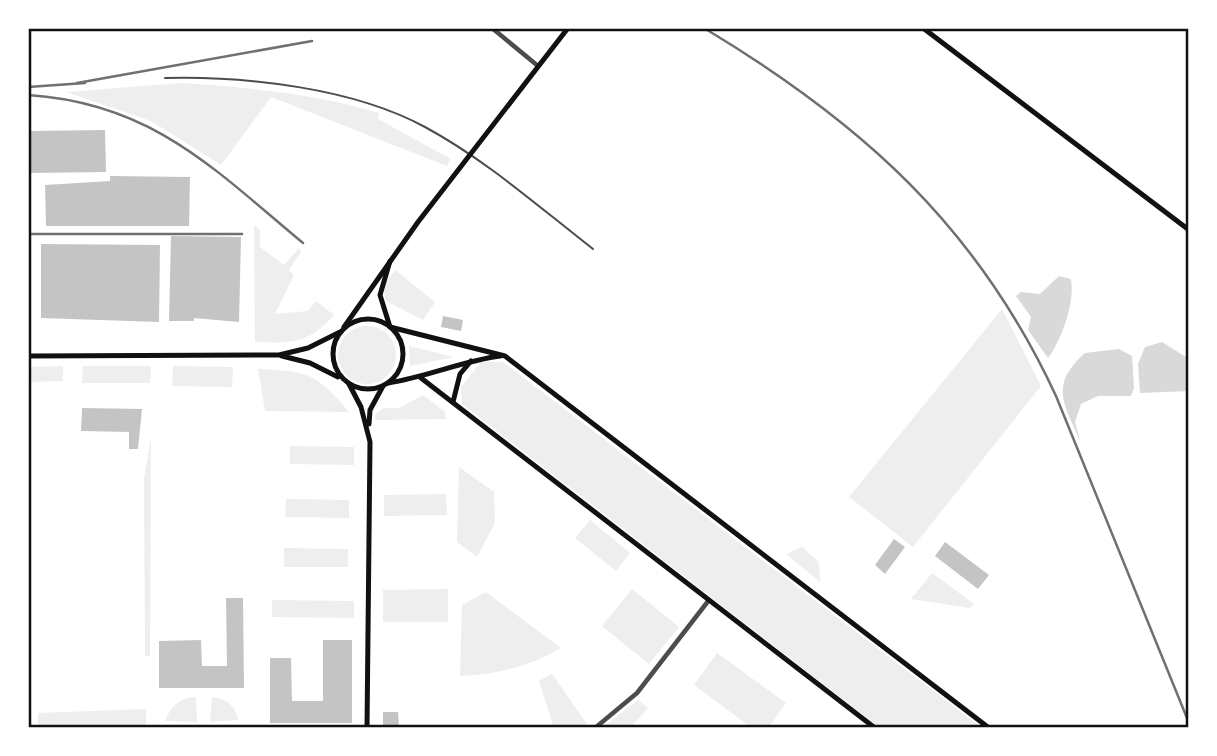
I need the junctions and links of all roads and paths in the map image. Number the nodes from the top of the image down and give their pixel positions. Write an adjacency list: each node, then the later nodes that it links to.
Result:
1 (492, 28): 4 (street)
2 (568, 28): 4 (main road)
3 (923, 28): 7 (main road)
4 (538, 66): 6 (main road)
5 (165, 78): 6 (lane)
6 (471, 155): 8 (lane); 9 (main road)
7 (1189, 230)
8 (593, 249)
9 (390, 261): 10 (main road); 11 (main road)
10 (390, 327): 11 (main road); 14 (main road); 19 (main road)
11 (342, 330): 12 (main road); 17 (main road)
12 (279, 355): 13 (main road); 17 (main road)
13 (28, 356)
14 (505, 356): 15 (main road); 26 (main road)
15 (472, 360): 16 (main road); 20 (main road)
16 (421, 378): 19 (main road); 20 (main road)
17 (343, 380): 18 (main road)
18 (349, 384): 19 (main road); 21 (main road)
19 (385, 384): 21 (main road)
20 (453, 402): 22 (main road)
21 (368, 431): 23 (main road)
22 (709, 600): 24 (street); 25 (main road)
23 (367, 728)
24 (595, 728)
25 (875, 728)
26 (989, 728)

